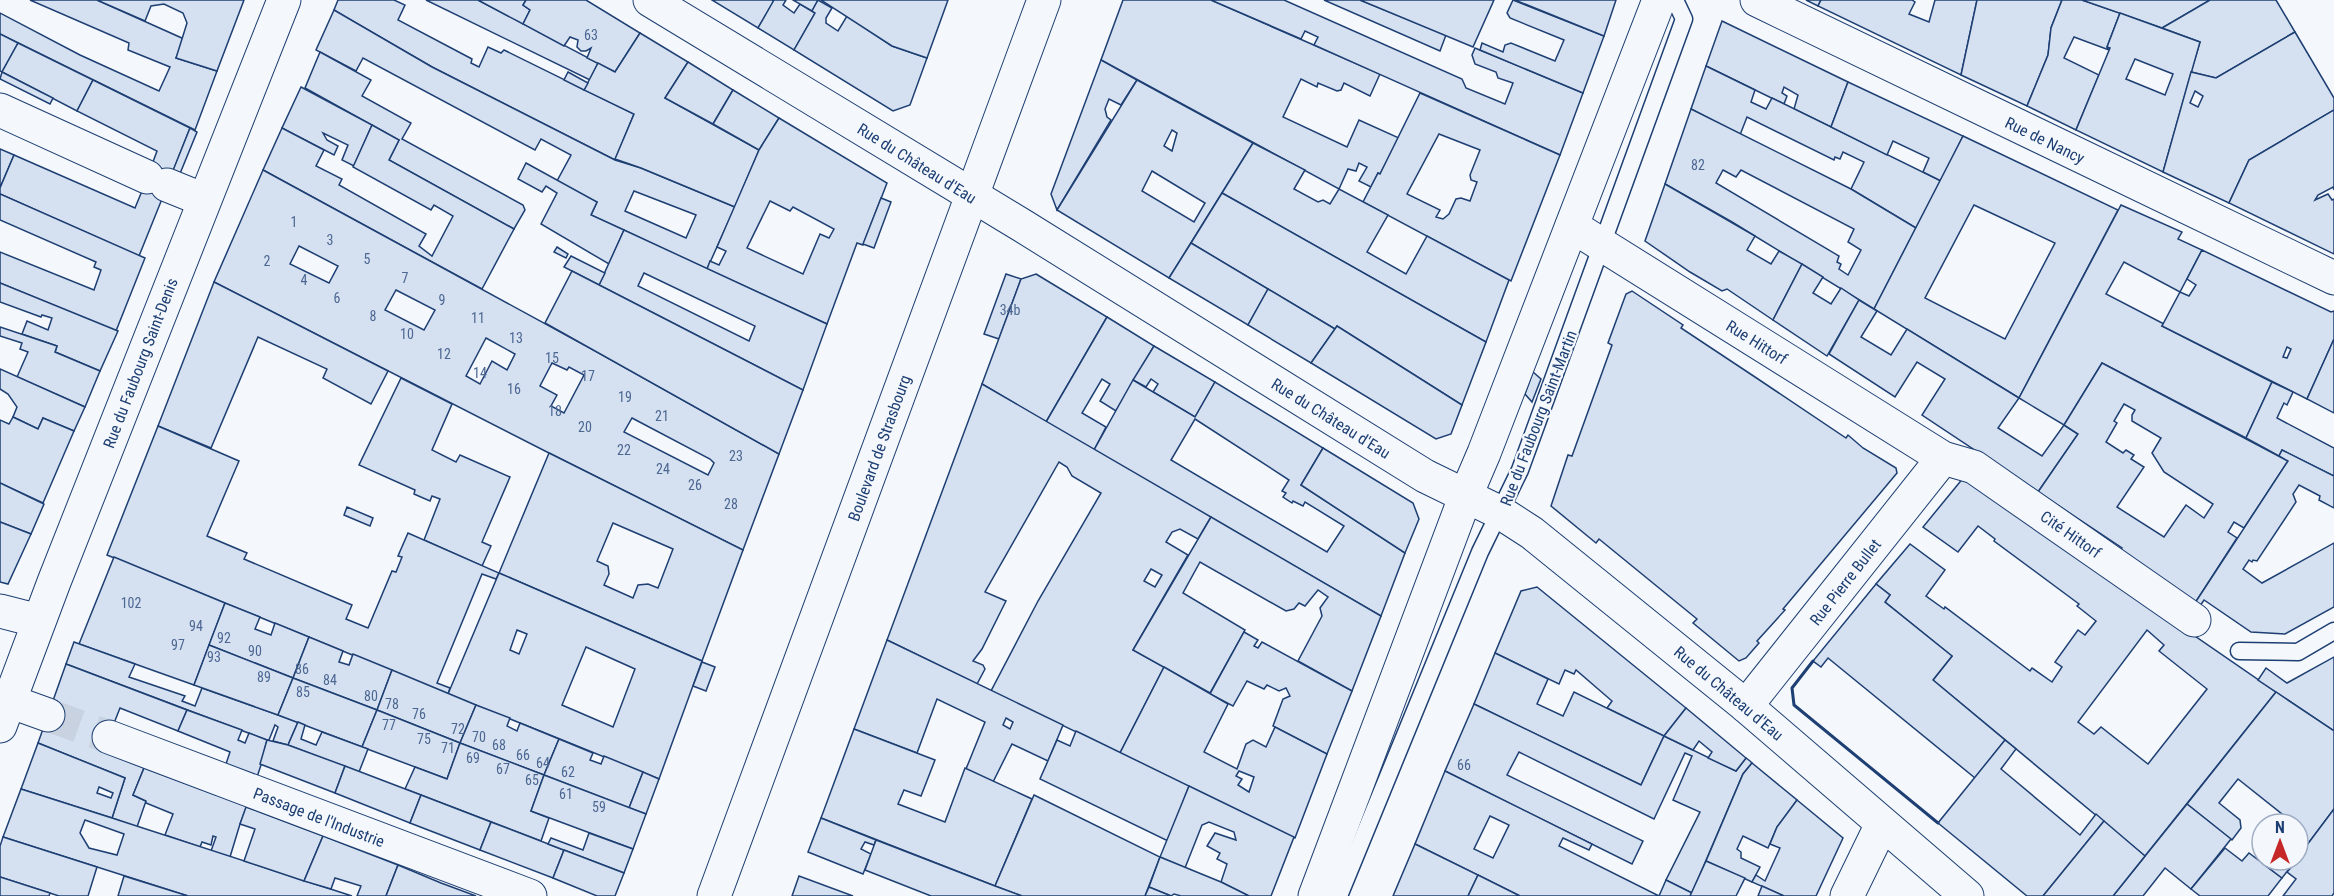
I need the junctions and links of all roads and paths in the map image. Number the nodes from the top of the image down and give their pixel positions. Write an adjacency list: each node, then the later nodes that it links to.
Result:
1 (284, 0): 9 (street, Rue du Faubourg Saint-Denis)
2 (650, 0): 8 (street, Rue du Château d'Eau)
3 (1044, 0): 8 (street, Boulevard de Strasbourg)
4 (1659, 0): 10 (street)
5 (1675, 0): 11 (lane, Rue du Faubourg Saint-Martin)
6 (1757, 0): 12 (street, Rue de Nancy)
7 (0, 110): 9 (street)
8 (971, 196): 14 (street, Rue du Château d'Eau); 27 (street, Boulevard de Strasbourg)
9 (204, 200): 18 (street, Rue du Faubourg Saint-Denis)
10 (1572, 226): 11 (street, Rue Hittorf); 14 (street)
11 (1602, 245): 13 (street, Rue Hittorf); 15 (lane, Rue du Faubourg Saint-Martin)
12 (2334, 278)
13 (1942, 458): 17 (street, Cité Hittorf); 21 (street, Rue Pierre Bullet)
14 (1466, 495): 15 (street, Rue du Château d'Eau); 28 (street)
15 (1501, 513): 21 (street, Rue du Château d'Eau); 29 (lane, Rue du Faubourg Saint-Martin)
16 (0, 611): 18 (street)
17 (2194, 620)
18 (39, 621): 22 (street, Rue du Faubourg Saint-Denis)
19 (2334, 632): 20 (lane)
20 (2239, 651)
21 (1746, 706): 25 (street, Rue du Château d'Eau)
22 (5, 713): 23 (street)
23 (48, 715)
24 (109, 737): 26 (street, Passage de l'Industrie)
25 (1882, 824): 30 (street); 31 (street, Rue du Château d'Eau)
26 (530, 896)
27 (714, 896)
28 (1315, 896)
29 (1339, 896)
30 (1847, 896)
31 (1967, 896)

